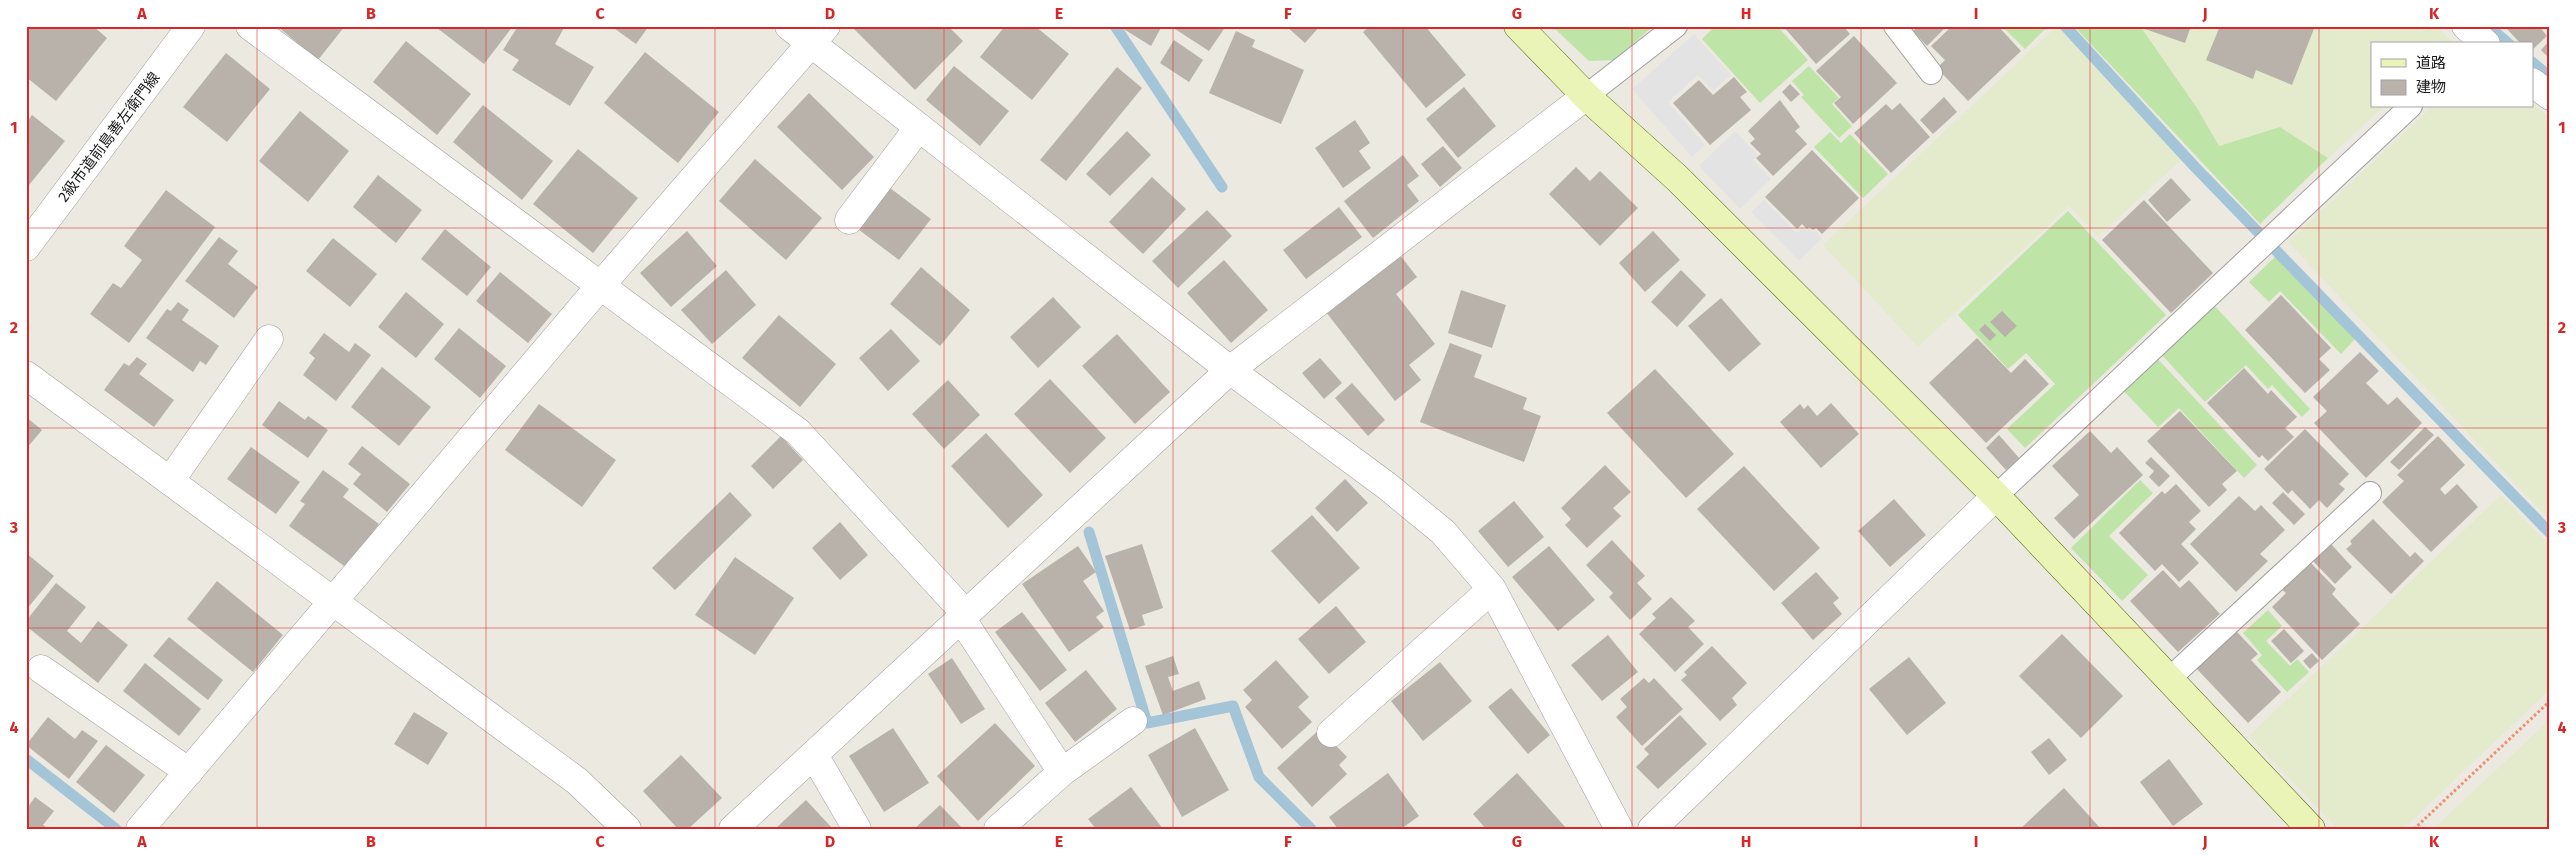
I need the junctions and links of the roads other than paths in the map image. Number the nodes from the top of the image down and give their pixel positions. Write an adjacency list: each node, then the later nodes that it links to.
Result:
1 (191, 26): 15 (street, 2級市道前島善左衛門線)
2 (250, 26): 16 (street)
3 (790, 26): 7 (street)
4 (1518, 26): 10 (street)
5 (1676, 26): 10 (lane)
6 (1895, 26): 8 (lane)
7 (819, 35): 13 (street); 16 (street)
8 (1931, 73)
9 (2534, 84): 11 (street)
10 (1586, 96): 18 (street); 22 (street)
11 (2550, 96)
12 (2409, 108): 22 (lane)
13 (919, 127): 14 (street); 18 (street)
14 (849, 220)
15 (26, 247)
16 (601, 285): 24 (street); 25 (street)
17 (269, 339): 20 (street)
18 (1230, 370): 23 (street); 25 (street)
19 (26, 375): 20 (street)
20 (170, 481): 24 (street)
21 (2370, 492): 27 (lane)
22 (1996, 496): 27 (street); 39 (street)
23 (1492, 589): 29 (street); 38 (street)
24 (335, 602): 31 (street); 34 (street)
25 (963, 616): 30 (street); 32 (street)
26 (40, 669): 31 (street)
27 (2169, 679): 40 (street)
28 (1133, 721): 32 (street)
29 (1331, 733)
30 (814, 754): 35 (street); 36 (street)
31 (189, 772): 33 (street)
32 (1062, 772): 37 (street)
33 (140, 829)
34 (627, 829)
35 (733, 829)
36 (857, 829)
37 (998, 829)
38 (1619, 829)
39 (1652, 829)
40 (2311, 829)

